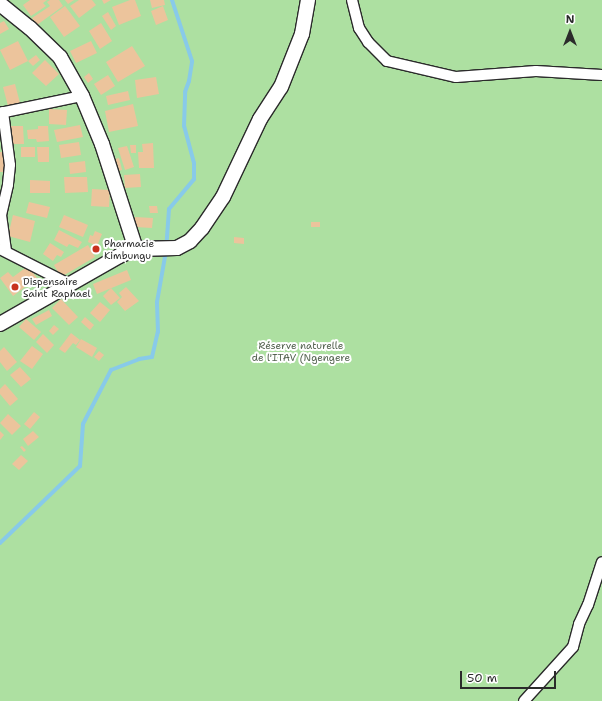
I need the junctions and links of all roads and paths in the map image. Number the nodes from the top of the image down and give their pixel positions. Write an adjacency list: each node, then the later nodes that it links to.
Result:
1 (308, 0): 7 (street)
2 (352, 0): 4 (street)
3 (0, 4): 5 (street)
4 (602, 75)
5 (82, 96): 6 (street); 7 (street)
6 (2, 112): 8 (street)
7 (136, 249): 9 (street)
8 (3, 250): 9 (street)
9 (71, 285): 10 (street)
10 (0, 324)
11 (602, 562): 12 (street)
12 (524, 701)

